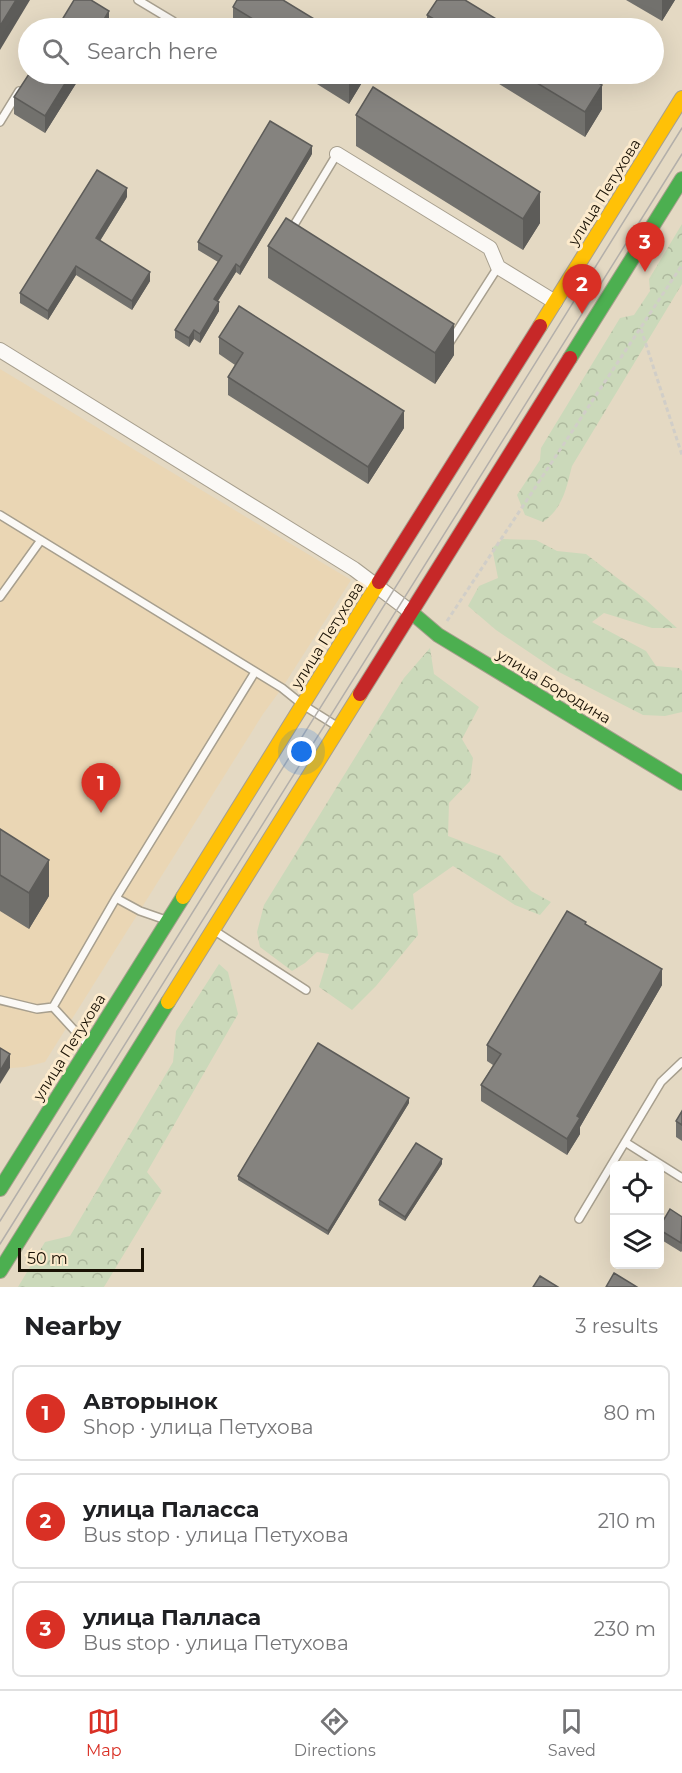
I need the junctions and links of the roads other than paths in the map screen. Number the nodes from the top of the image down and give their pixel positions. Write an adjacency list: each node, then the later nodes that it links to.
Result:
1 (138, 0): 2 (lane)
2 (168, 18)
3 (23, 84): 5 (lane)
4 (682, 98): 10 (main road, улица Петухова)
5 (0, 122)
6 (337, 154): 8 (lane); 9 (street)
7 (682, 179): 17 (main road)
8 (287, 237)
9 (498, 267): 10 (street); 11 (lane)
10 (555, 302): 15 (main road, улица Петухова)
11 (441, 335)
12 (0, 350): 15 (street)
13 (0, 515): 14 (lane)
14 (41, 540): 16 (lane); 18 (lane)
15 (376, 587): 17 (street); 19 (main road, улица Петухова)
16 (0, 597)
17 (411, 612): 20 (main road); 21 (main road, улица Бородина)
18 (255, 672): 19 (lane); 22 (lane)
19 (303, 705): 20 (lane); 23 (main road, улица Петухова)
20 (339, 728): 24 (main road)
21 (682, 783)
22 (116, 898): 23 (lane); 27 (lane)
23 (168, 921): 28 (main road, улица Петухова)
24 (213, 930): 25 (lane); 34 (main road)
25 (306, 990)
26 (0, 1000): 27 (lane)
27 (53, 1007): 28 (lane)
28 (89, 1046): 32 (main road, улица Петухова)
29 (682, 1062): 30 (lane)
30 (625, 1142): 31 (lane); 33 (lane)
31 (682, 1178)
32 (0, 1190)
33 (579, 1219)
34 (0, 1271)

